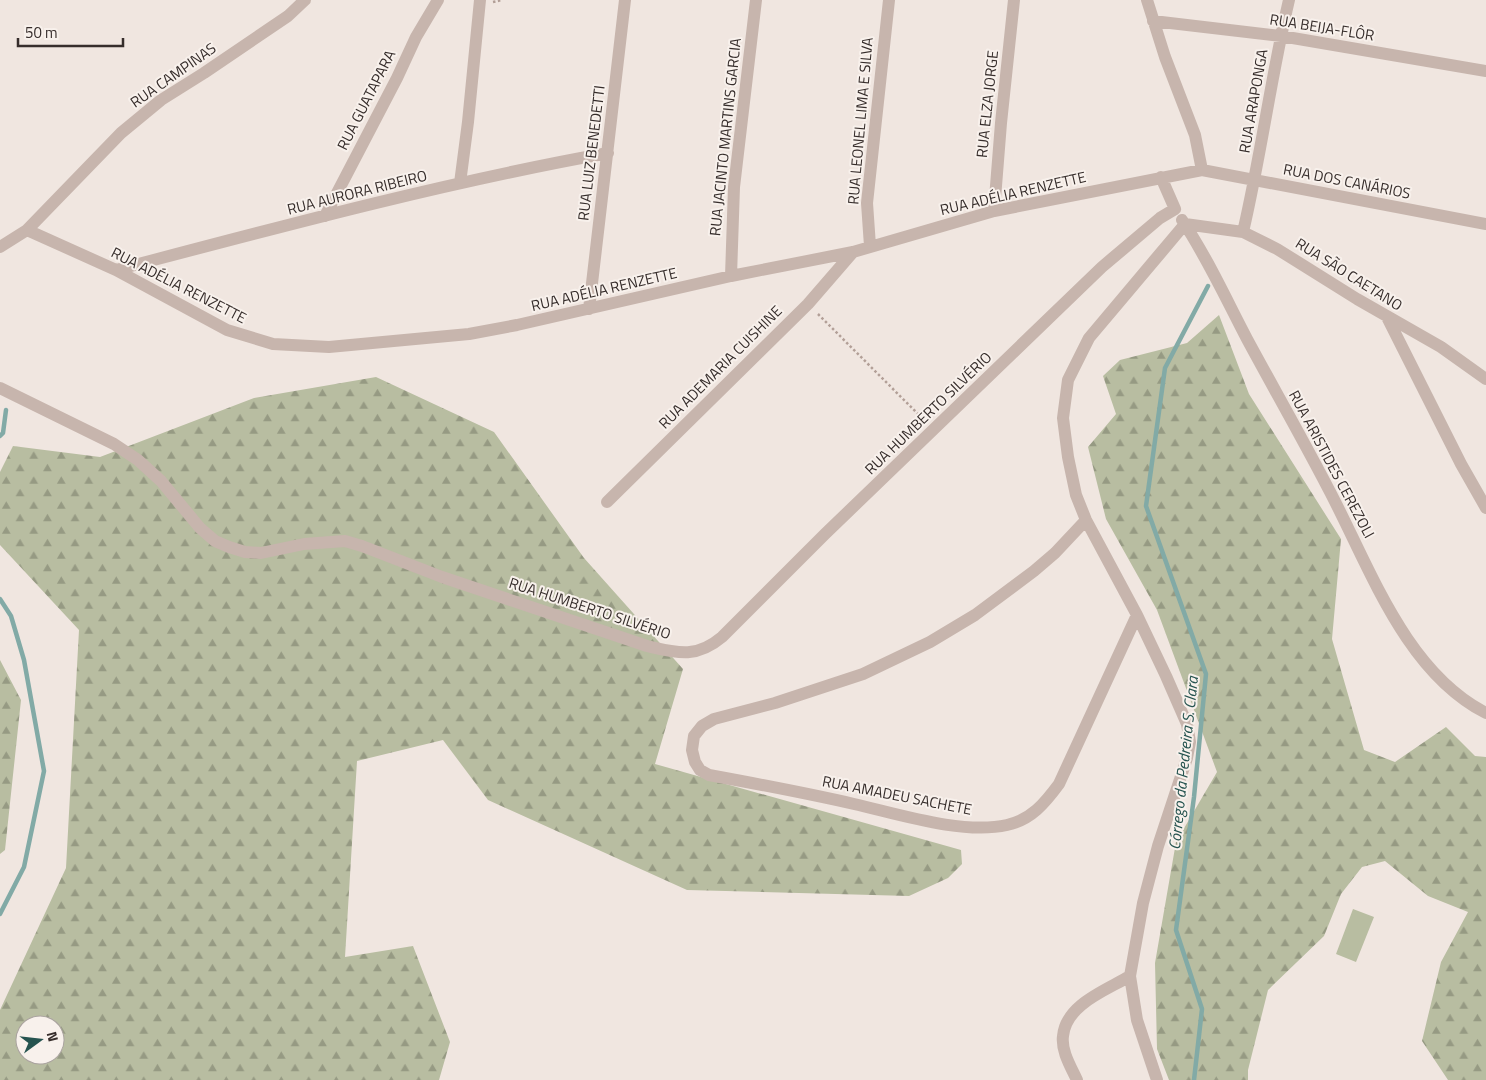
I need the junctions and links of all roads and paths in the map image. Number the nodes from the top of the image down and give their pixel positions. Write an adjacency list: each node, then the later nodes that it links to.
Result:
1 (305, 0): 23 (street, RUA CAMPINAS)
2 (438, 0): 20 (street, RUA GUATAPARA)
3 (480, 0): 17 (street)
4 (625, 0): 13 (street, RUA LUIZ BENEDETTI)
5 (756, 0): 29 (street, RUA JACINTO MARTINS GARCIA)
6 (889, 0): 26 (street, RUA LEONEL LIMA E SILVA)
7 (1014, 0): 19 (street, RUA ELZA JORGE)
8 (1147, 0): 10 (street)
9 (1289, 0): 11 (street, RUA ARAPONGA)
10 (1153, 21): 11 (street, RUA BEIJA-FLÔR); 14 (street)
11 (1281, 36): 12 (street, RUA BEIJA-FLÔR); 16 (street, RUA ARAPONGA)
12 (1486, 71)
13 (608, 153): 17 (street, RUA AURORA RIBEIRO); 31 (street, RUA LUIZ BENEDETTI)
14 (1202, 170): 15 (street, RUA ADÉLIA RENZETTE); 16 (street, RUA DOS CANÁRIOS)
15 (1161, 177): 18 (street); 19 (street, RUA ADÉLIA RENZETTE)
16 (1255, 179): 22 (street, RUA DOS CANÁRIOS); 24 (street, RUA ARAPONGA)
17 (460, 183): 20 (street, RUA AURORA RIBEIRO)
18 (1175, 209): 21 (street, RUA ARISTIDES CEREZOLI); 35 (street, RUA HUMBERTO SILVÉRIO)
19 (994, 211): 26 (street, RUA ADÉLIA RENZETTE)
20 (325, 216): 28 (street, RUA AURORA RIBEIRO)
21 (1184, 224): 24 (street, RUA SÃO CAETANO); 38 (street); 40 (street, RUA ARISTIDES CEREZOLI)
22 (1486, 224)
23 (27, 230): 25 (street, RUA CAMPINAS); 28 (street, RUA ADÉLIA RENZETTE)
24 (1243, 232): 32 (street, RUA SÃO CAETANO)
25 (0, 246)
26 (870, 246): 27 (street, RUA ADÉLIA RENZETTE)
27 (853, 252): 29 (street, RUA ADÉLIA RENZETTE); 30 (street, RUA ADEMARIA CUISHINE)
28 (116, 270): 31 (street, RUA ADÉLIA RENZETTE)
29 (730, 276): 31 (street, RUA ADÉLIA RENZETTE)
30 (808, 304): 35 (path); 36 (street, RUA ADEMARIA CUISHINE)
31 (589, 309)
32 (1387, 317): 33 (street, RUA SÃO CAETANO); 37 (street)
33 (1486, 379)
34 (0, 388): 35 (street, RUA HUMBERTO SILVÉRIO)
35 (933, 430)
36 (607, 502)
37 (1486, 508)
38 (1086, 520): 39 (street); 39 (street, RUA AMADEU SACHETE)
39 (1137, 615): 41 (street)
40 (1486, 713)
41 (1130, 976): 42 (street); 43 (street)
42 (1077, 1080)
43 (1157, 1080)

